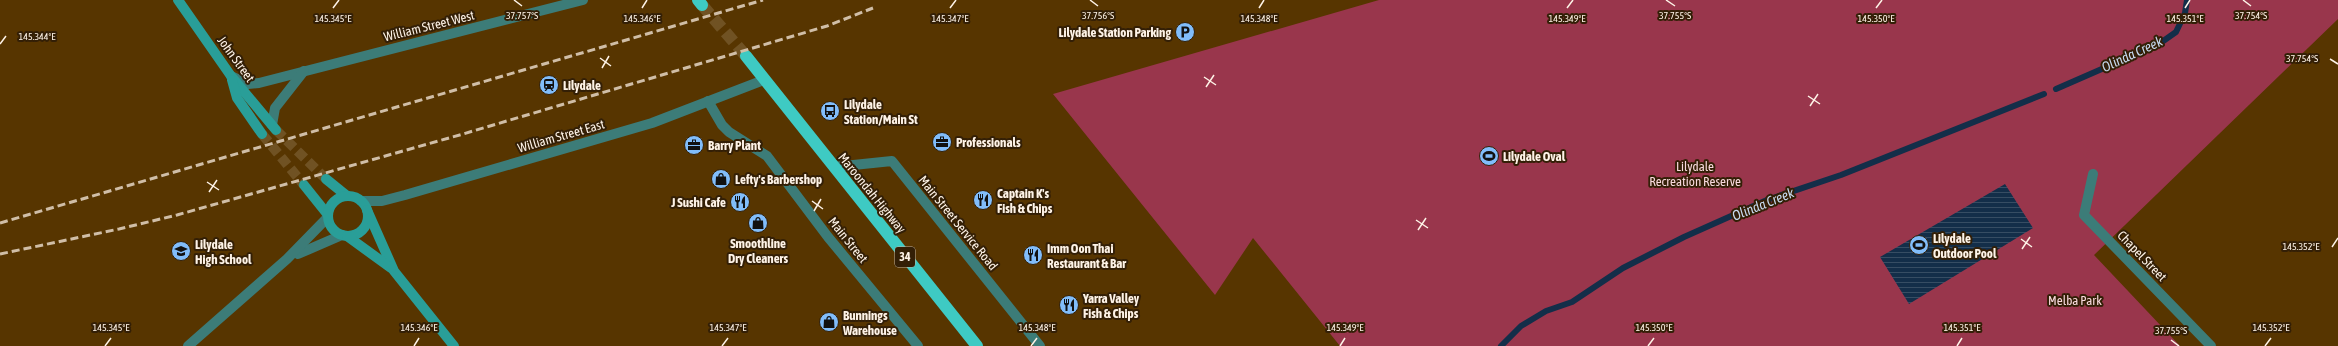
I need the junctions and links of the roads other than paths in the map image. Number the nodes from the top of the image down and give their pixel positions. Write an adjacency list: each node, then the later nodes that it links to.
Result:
1 (178, 0): 5 (main road, John Street)
2 (583, 0): 4 (street, William Street West)
3 (746, 56): 6 (highway, Maroondah Highway / 34)
4 (304, 71): 5 (street, William Street West); 8 (street)
5 (231, 76): 8 (main road, John Street); 9 (main road)
6 (764, 80): 7 (street, William Street East); 10 (highway, Maroondah Highway / 34)
7 (708, 101): 15 (street, William Street East); 23 (street, Main Street)
8 (274, 128)
9 (262, 134)
10 (834, 167): 24 (highway, Maroondah Highway / 34); 25 (street, Main Street Service Road)
11 (2093, 174): 26 (street, Chapel Street)
12 (326, 179): 14 (main road)
13 (304, 185): 17 (main road)
14 (347, 196): 15 (main road); 17 (main road)
15 (361, 201): 16 (main road)
16 (367, 210): 18 (main road); 20 (main road)
17 (328, 216): 18 (main road); 19 (street)
18 (345, 235): 19 (street); 20 (main road)
19 (287, 259): 21 (street)
20 (394, 271): 22 (main road)
21 (188, 346)
22 (454, 346)
23 (918, 346)
24 (977, 346)
25 (1040, 346)
26 (2211, 346)

